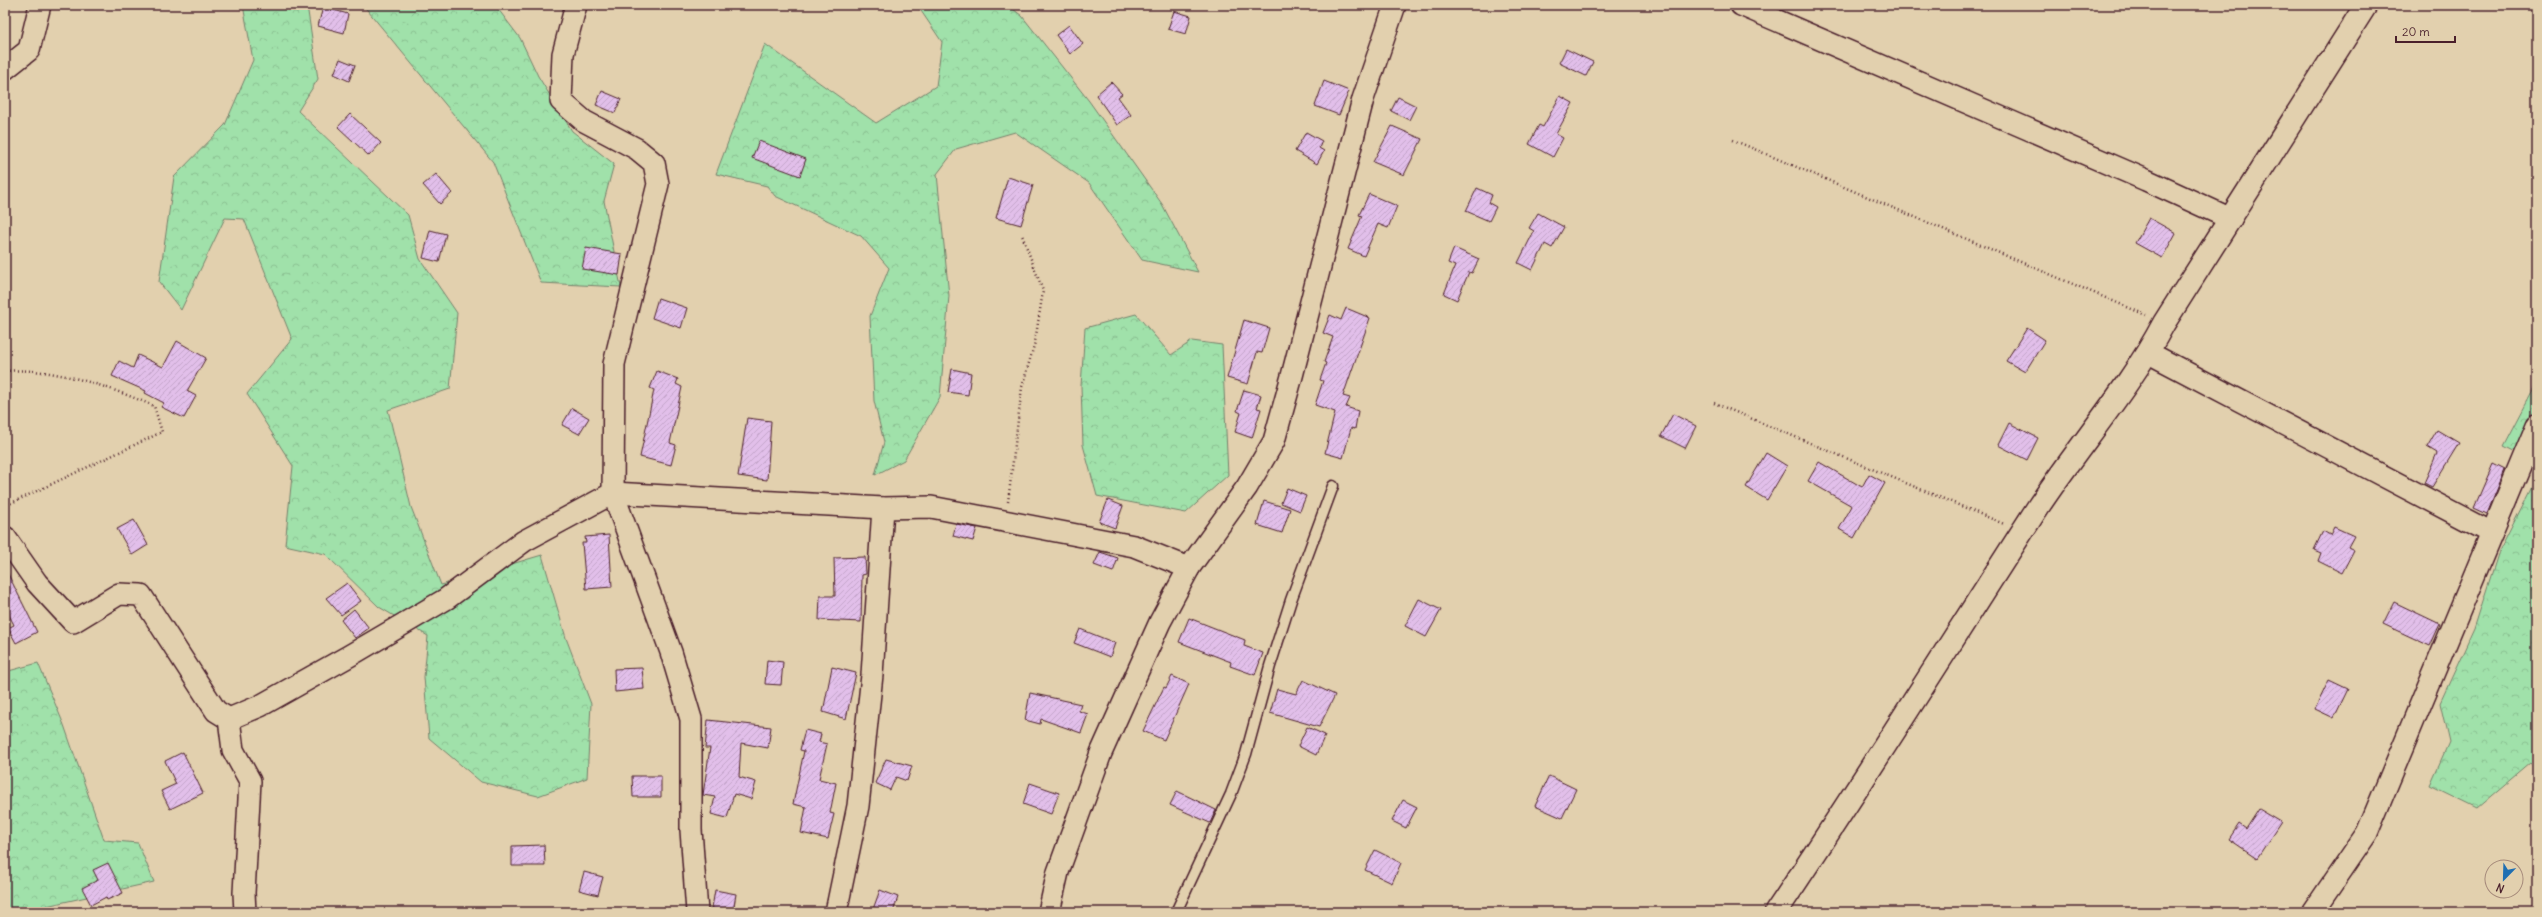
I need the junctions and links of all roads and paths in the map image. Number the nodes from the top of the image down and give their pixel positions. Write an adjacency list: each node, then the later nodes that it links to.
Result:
1 (40, 5): 6 (street)
2 (576, 5): 16 (street)
3 (1741, 5): 8 (street)
4 (2366, 5): 8 (main road)
5 (1390, 7): 23 (street)
6 (5, 69)
7 (1733, 140): 10 (path)
8 (2231, 219): 10 (main road)
9 (1022, 235): 19 (path)
10 (2164, 323): 11 (main road)
11 (2149, 353): 20 (main road); 21 (street)
12 (5, 371): 17 (path)
13 (1714, 403): 20 (path)
14 (2537, 426): 21 (street)
15 (1333, 486): 29 (lane)
16 (613, 493): 18 (street); 24 (street); 26 (street)
17 (5, 506)
18 (883, 508): 19 (street); 27 (street)
19 (1006, 522): 23 (street)
20 (2023, 532): 30 (main road)
21 (2492, 533): 31 (street)
22 (5, 537): 24 (street)
23 (1189, 568): 28 (street)
24 (229, 720): 25 (street)
25 (245, 912)
26 (696, 912)
27 (836, 912)
28 (1049, 912)
29 (1176, 912)
30 (1776, 912)
31 (2313, 912)

